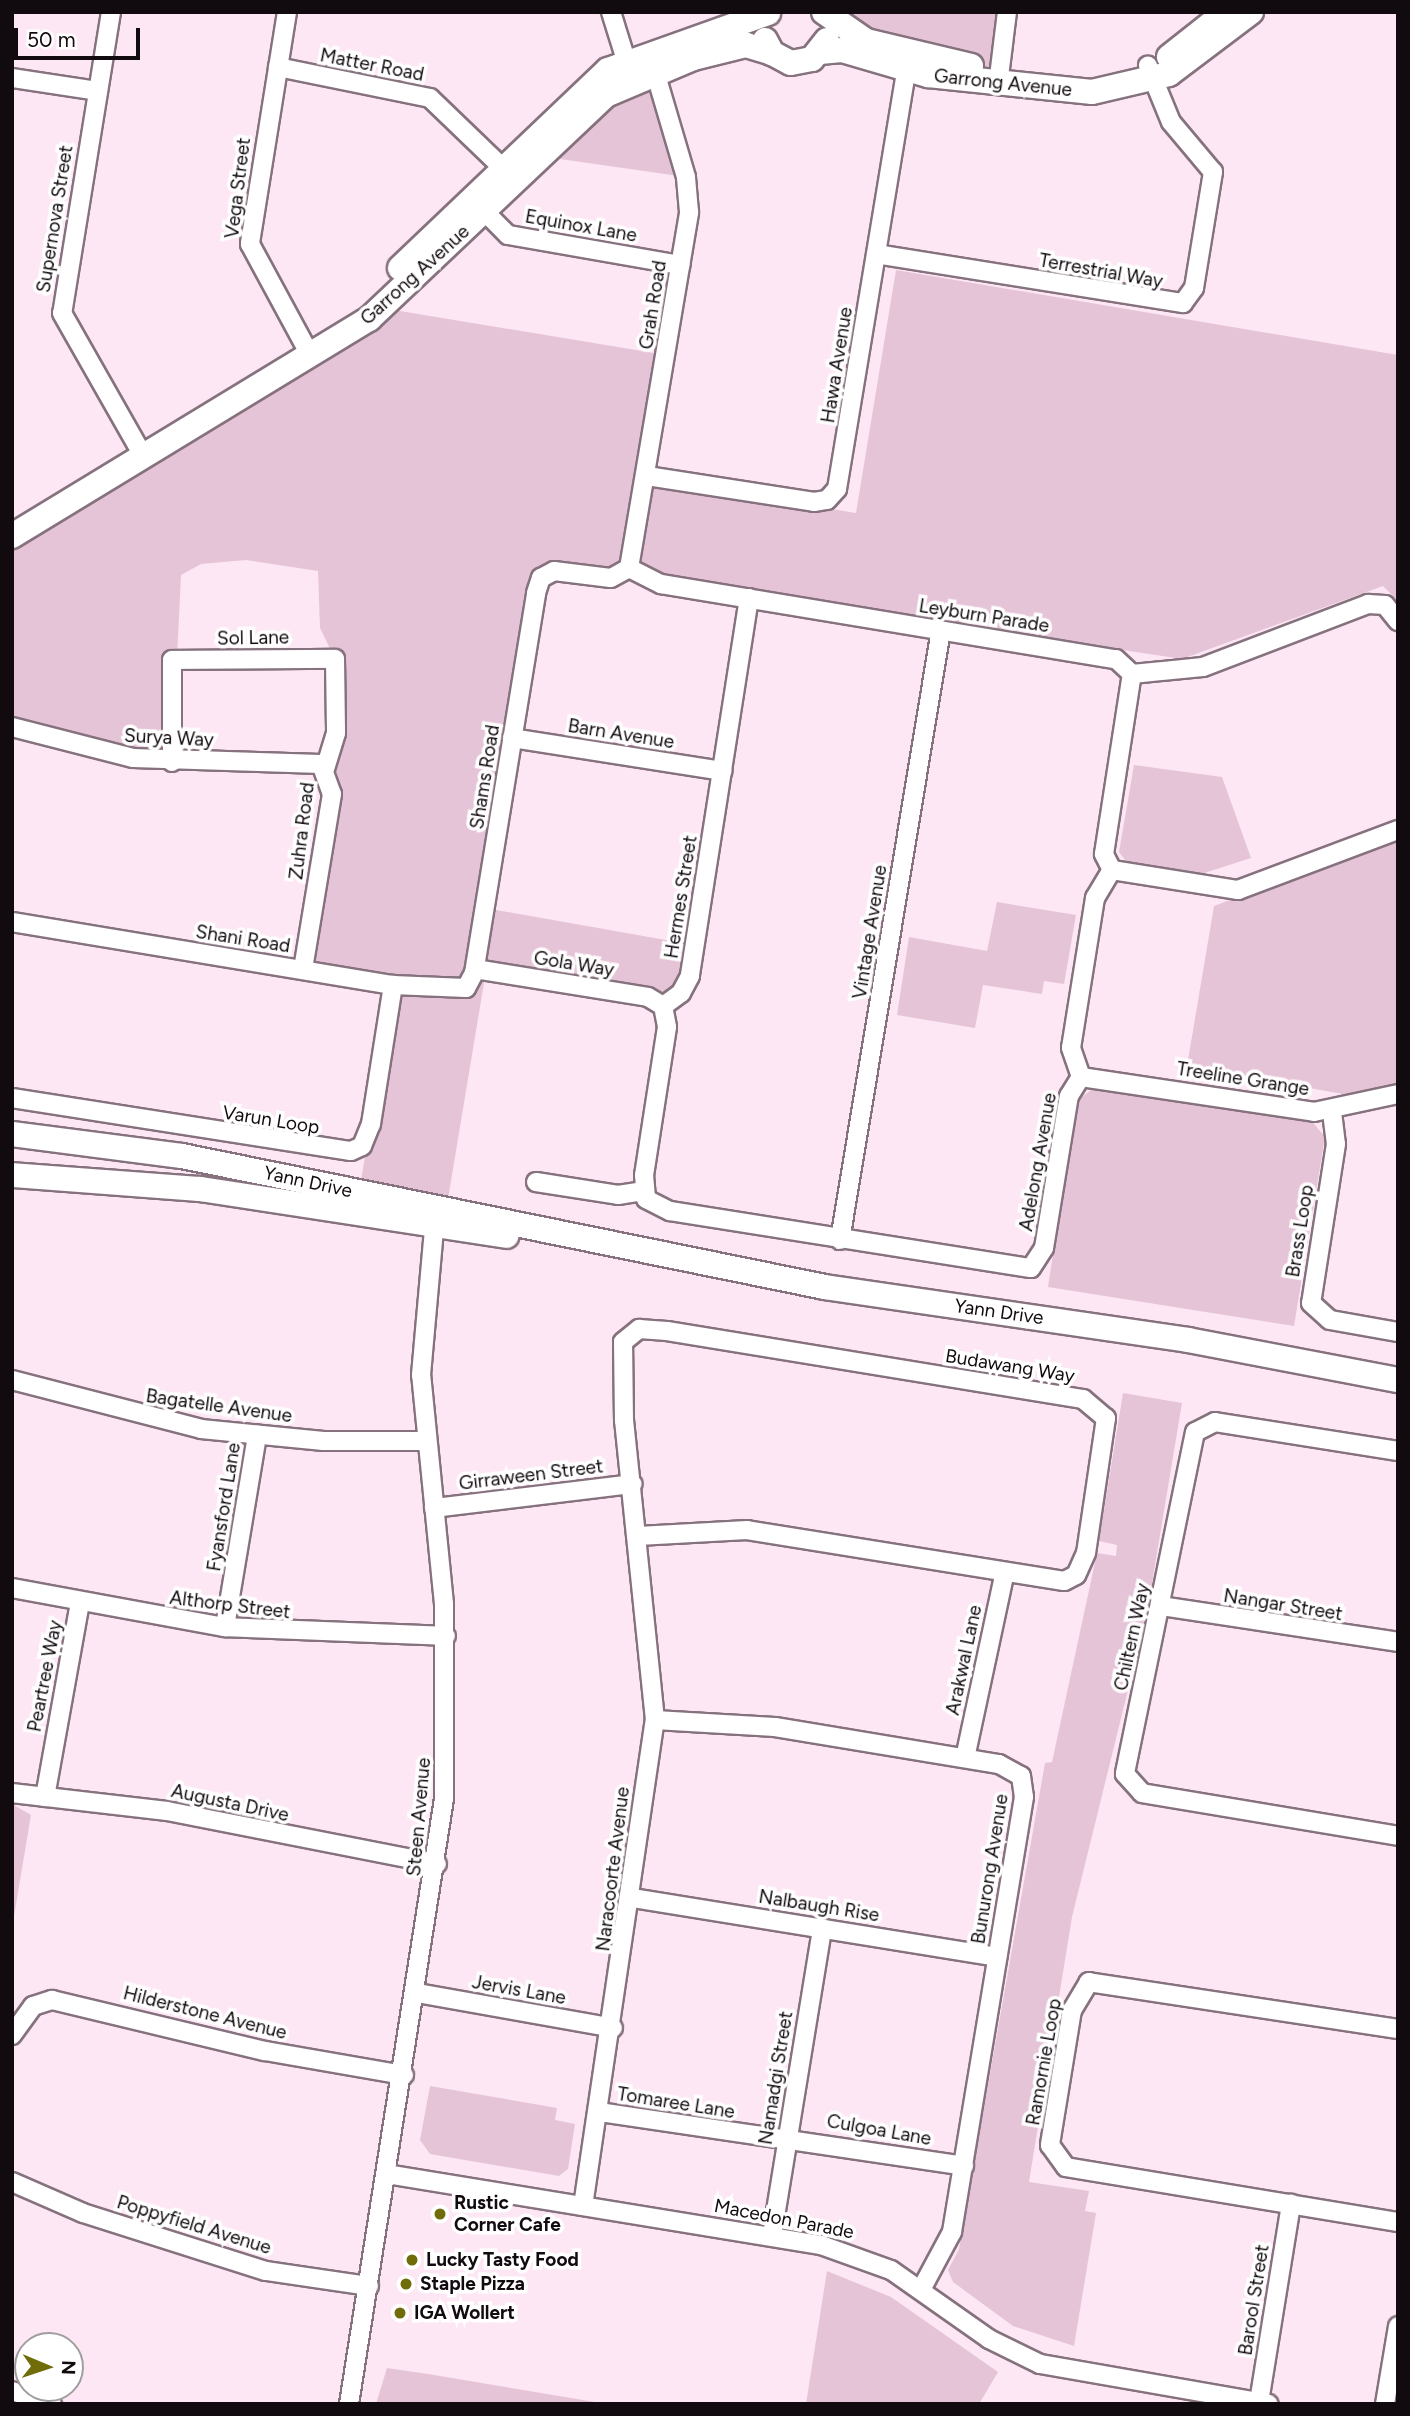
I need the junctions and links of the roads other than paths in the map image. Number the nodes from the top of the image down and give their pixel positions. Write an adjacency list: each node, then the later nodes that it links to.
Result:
1 (111, 12): 17 (street, Supernova Street)
2 (287, 12): 13 (street, Vega Street)
3 (611, 12): 12 (street, Grah Road)
4 (824, 12): 9 (street); 11 (street, Garrong Avenue)
5 (1007, 12): 15 (street)
6 (1226, 12): 14 (street, Garrong Avenue)
7 (1251, 12): 14 (street, Garrong Avenue)
8 (768, 13): 10 (street); 12 (street, Garrong Avenue)
9 (820, 52): 10 (street, Garrong Avenue); 11 (street, Garrong Avenue)
10 (772, 53): 12 (street, Garrong Avenue)
11 (907, 62): 15 (street, Garrong Avenue); 20 (street, Hawa Avenue)
12 (640, 65): 18 (street, Garrong Avenue); 21 (street, Grah Road)
13 (278, 67): 18 (street, Matter Road); 22 (street, Vega Street)
14 (1150, 74): 15 (street, Garrong Avenue); 20 (street, Terrestrial Way)
15 (999, 77)
16 (12, 78): 17 (street)
17 (97, 91): 23 (street, Supernova Street)
18 (508, 174): 19 (street, Garrong Avenue); 22 (street, Garrong Avenue)
19 (484, 211): 21 (street, Equinox Lane); 22 (street, Garrong Avenue)
20 (876, 254): 24 (street, Hawa Avenue)
21 (680, 265): 24 (street, Grah Road)
22 (307, 349): 23 (street, Garrong Avenue)
23 (138, 447): 25 (street, Garrong Avenue); 26 (street, Garrong Avenue)
24 (647, 476): 27 (street, Grah Road)
25 (12, 516)
26 (12, 536)
27 (629, 568): 28 (street, Leyburn Parade); 34 (street, Shams Road)
28 (750, 598): 30 (street, Leyburn Parade); 37 (street, Hermes Street)
29 (1398, 621): 32 (street)
30 (941, 630): 32 (street, Leyburn Parade); 55 (street, Vintage Avenue)
31 (335, 659): 35 (street, Sol Lane); 36 (street, Zuhra Road)
32 (1132, 674): 39 (street)
33 (12, 727): 35 (street, Surya Way)
34 (513, 738): 37 (street, Barn Avenue); 42 (street, Shams Road)
35 (172, 762): 36 (street, Surya Way)
36 (325, 768): 41 (street, Zuhra Road)
37 (722, 771): 45 (street, Hermes Street)
38 (1398, 830): 39 (street)
39 (1112, 870): 46 (street, Adelong Avenue)
40 (12, 922): 41 (street, Shani Road)
41 (303, 970): 43 (street, Shani Road)
42 (475, 970): 44 (street, Shams Road); 45 (street, Gola Way)
43 (393, 985): 44 (street, Shani Road); 48 (street, Varun Loop)
44 (466, 988)
45 (663, 1006): 53 (street)
46 (1081, 1077): 49 (street, Treeline Grange); 55 (street, Adelong Avenue)
47 (1398, 1094): 49 (street, Treeline Grange)
48 (12, 1097)
49 (1332, 1112): 57 (street, Brass Loop)
50 (12, 1134): 56 (street, Yann Drive)
51 (12, 1175): 54 (street, Yann Drive)
52 (536, 1182): 53 (street)
53 (643, 1191): 55 (street, Adelong Avenue)
54 (434, 1229): 56 (street, Yann Drive); 61 (street, Steen Avenue)
55 (840, 1240)
56 (601, 1243): 59 (street, Yann Drive)
57 (1398, 1332)
58 (12, 1380): 60 (street, Bagatelle Avenue)
59 (1398, 1380)
60 (257, 1436): 61 (street, Bagatelle Avenue); 70 (street, Fyansford Lane)
61 (425, 1441): 64 (street, Steen Avenue)
62 (1398, 1451): 69 (street, Chiltern Way)
63 (633, 1483): 64 (street, Girraween Street); 65 (street, Budawang Way); 66 (street, Budawang Way)
64 (434, 1508): 71 (street, Steen Avenue)
65 (638, 1536): 66 (street, Budawang Way); 73 (street, Naracoorte Avenue)
66 (1005, 1572): 74 (street, Arakwal Lane)
67 (12, 1588): 68 (street, Althorp Street)
68 (80, 1603): 70 (street, Althorp Street); 76 (street, Peartree Way)
69 (1161, 1606): 72 (street, Nangar Street); 77 (street, Chiltern Way)
70 (225, 1627): 71 (street, Althorp Street)
71 (446, 1636): 78 (street, Steen Avenue)
72 (1398, 1642)
73 (655, 1720): 74 (street, Bunurong Avenue); 79 (street, Naracoorte Avenue)
74 (965, 1758): 81 (street, Bunurong Avenue)
75 (12, 1793): 76 (street, Augusta Drive)
76 (45, 1797): 78 (street, Augusta Drive)
77 (1398, 1836)
78 (437, 1864): 82 (street, Steen Avenue)
79 (634, 1898): 80 (street, Nalbaugh Rise); 83 (street, Naracoorte Avenue)
80 (822, 1928): 81 (street, Nalbaugh Rise); 88 (street, Namadgi Street)
81 (997, 1957): 89 (street, Bunurong Avenue)
82 (417, 1993): 83 (street, Jervis Lane); 86 (street, Steen Avenue)
83 (613, 2028): 87 (street, Naracoorte Avenue)
84 (1398, 2029): 92 (street, Ramornie Loop)
85 (12, 2035): 86 (street, Hilderstone Avenue)
86 (404, 2074): 90 (street, Steen Avenue)
87 (599, 2112): 88 (street, Tomaree Lane); 93 (street, Naracoorte Avenue)
88 (787, 2139): 89 (street, Culgoa Lane); 95 (street, Namadgi Street)
89 (964, 2166): 97 (street, Bunurong Avenue)
90 (387, 2174): 93 (street, Macedon Parade); 96 (street, Steen Avenue)
91 (12, 2182): 96 (street, Poppyfield Avenue)
92 (1291, 2204): 94 (street, Ramornie Loop); 100 (street, Barool Street)
93 (583, 2206): 95 (street, Macedon Parade)
94 (1398, 2222)
95 (772, 2235): 97 (street, Macedon Parade)
96 (369, 2286): 102 (street, Steen Avenue)
97 (922, 2288): 100 (street, Macedon Parade)
98 (1398, 2326): 103 (street)
99 (12, 2390): 101 (street)
100 (1264, 2403)
101 (52, 2404)
102 (349, 2404)
103 (1385, 2404)

